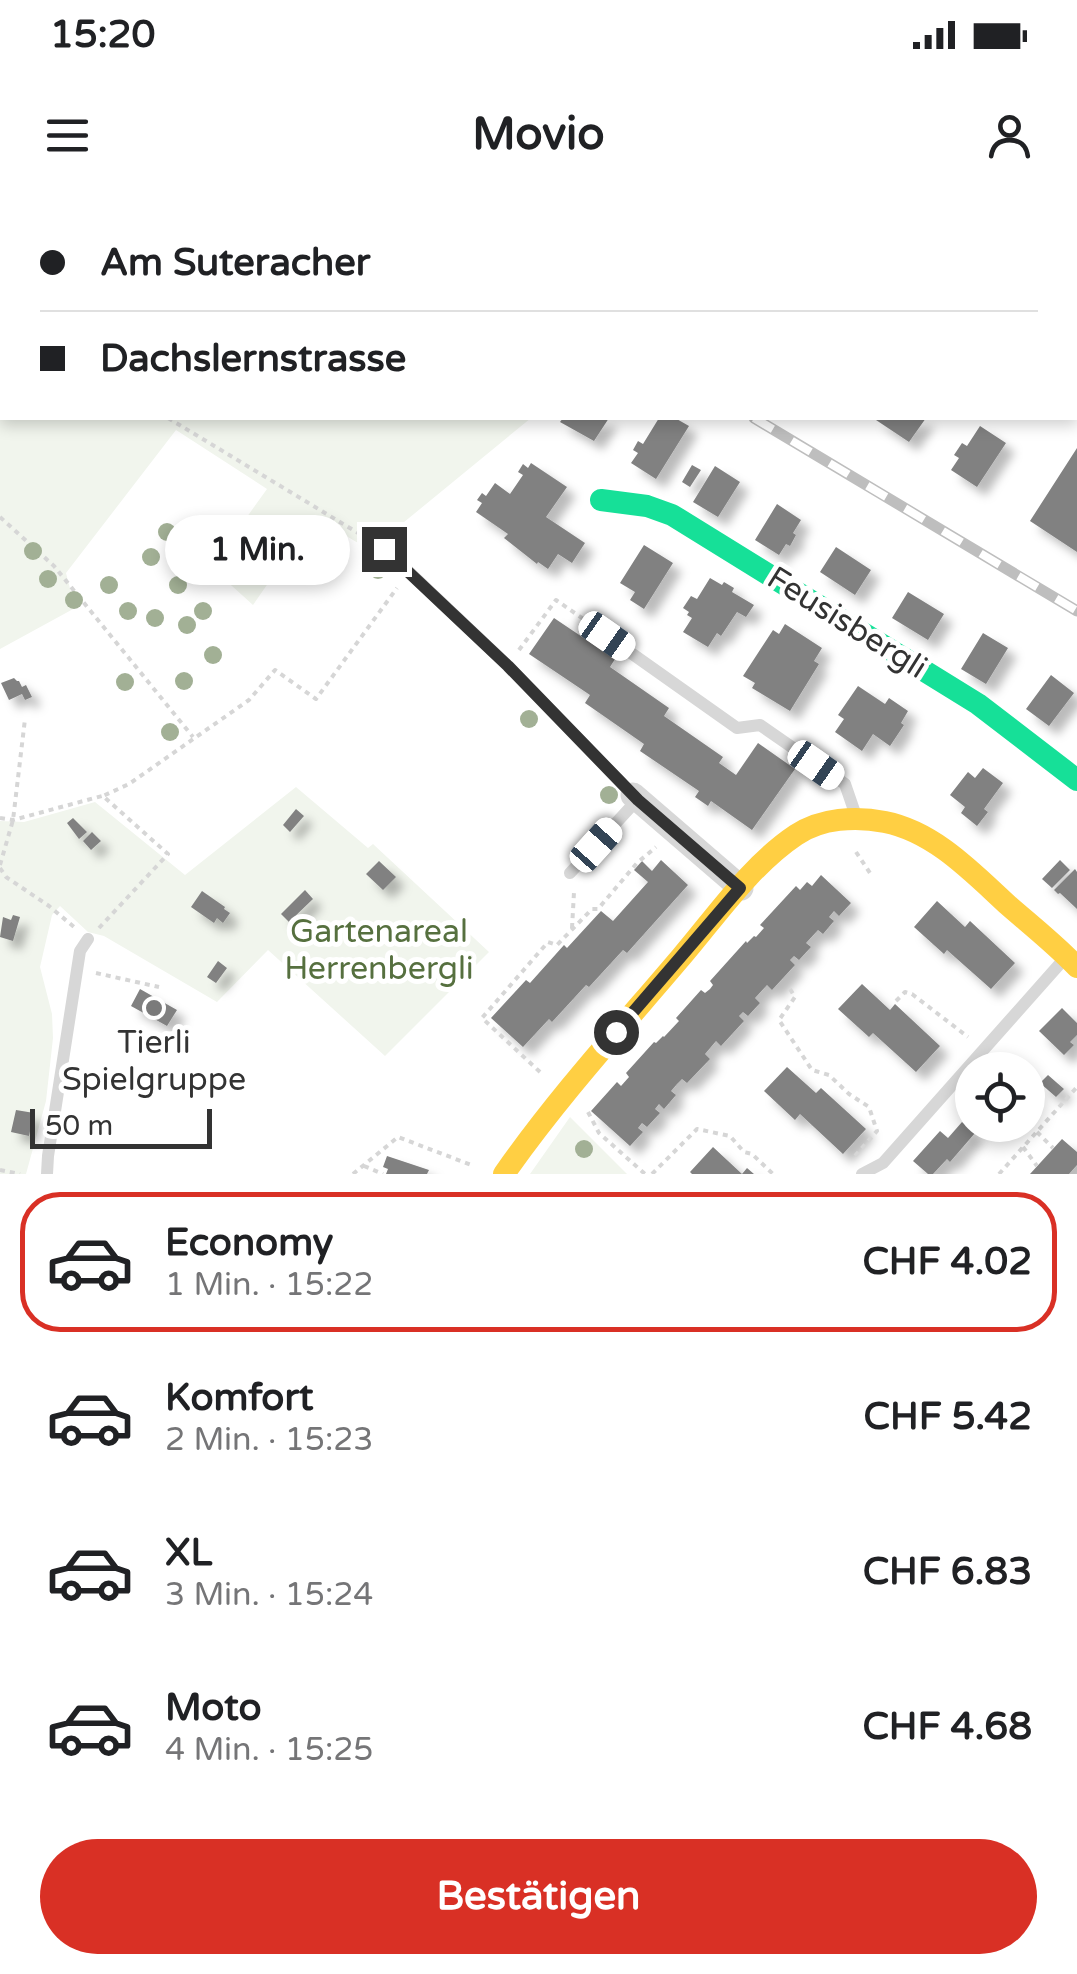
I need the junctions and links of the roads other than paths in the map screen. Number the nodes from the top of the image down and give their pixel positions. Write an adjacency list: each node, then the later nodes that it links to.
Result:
1 (601, 500): 4 (street, Feusisbergli)
2 (384, 549): 5 (lane)
3 (607, 636): 6 (lane)
4 (1077, 780)
5 (636, 797): 7 (lane); 8 (street)
6 (856, 819): 8 (street); 10 (street)
7 (573, 870)
8 (740, 888): 12 (street)
9 (88, 939): 13 (lane)
10 (1073, 960): 11 (lane)
11 (860, 1168)
12 (494, 1172)
13 (47, 1174)

